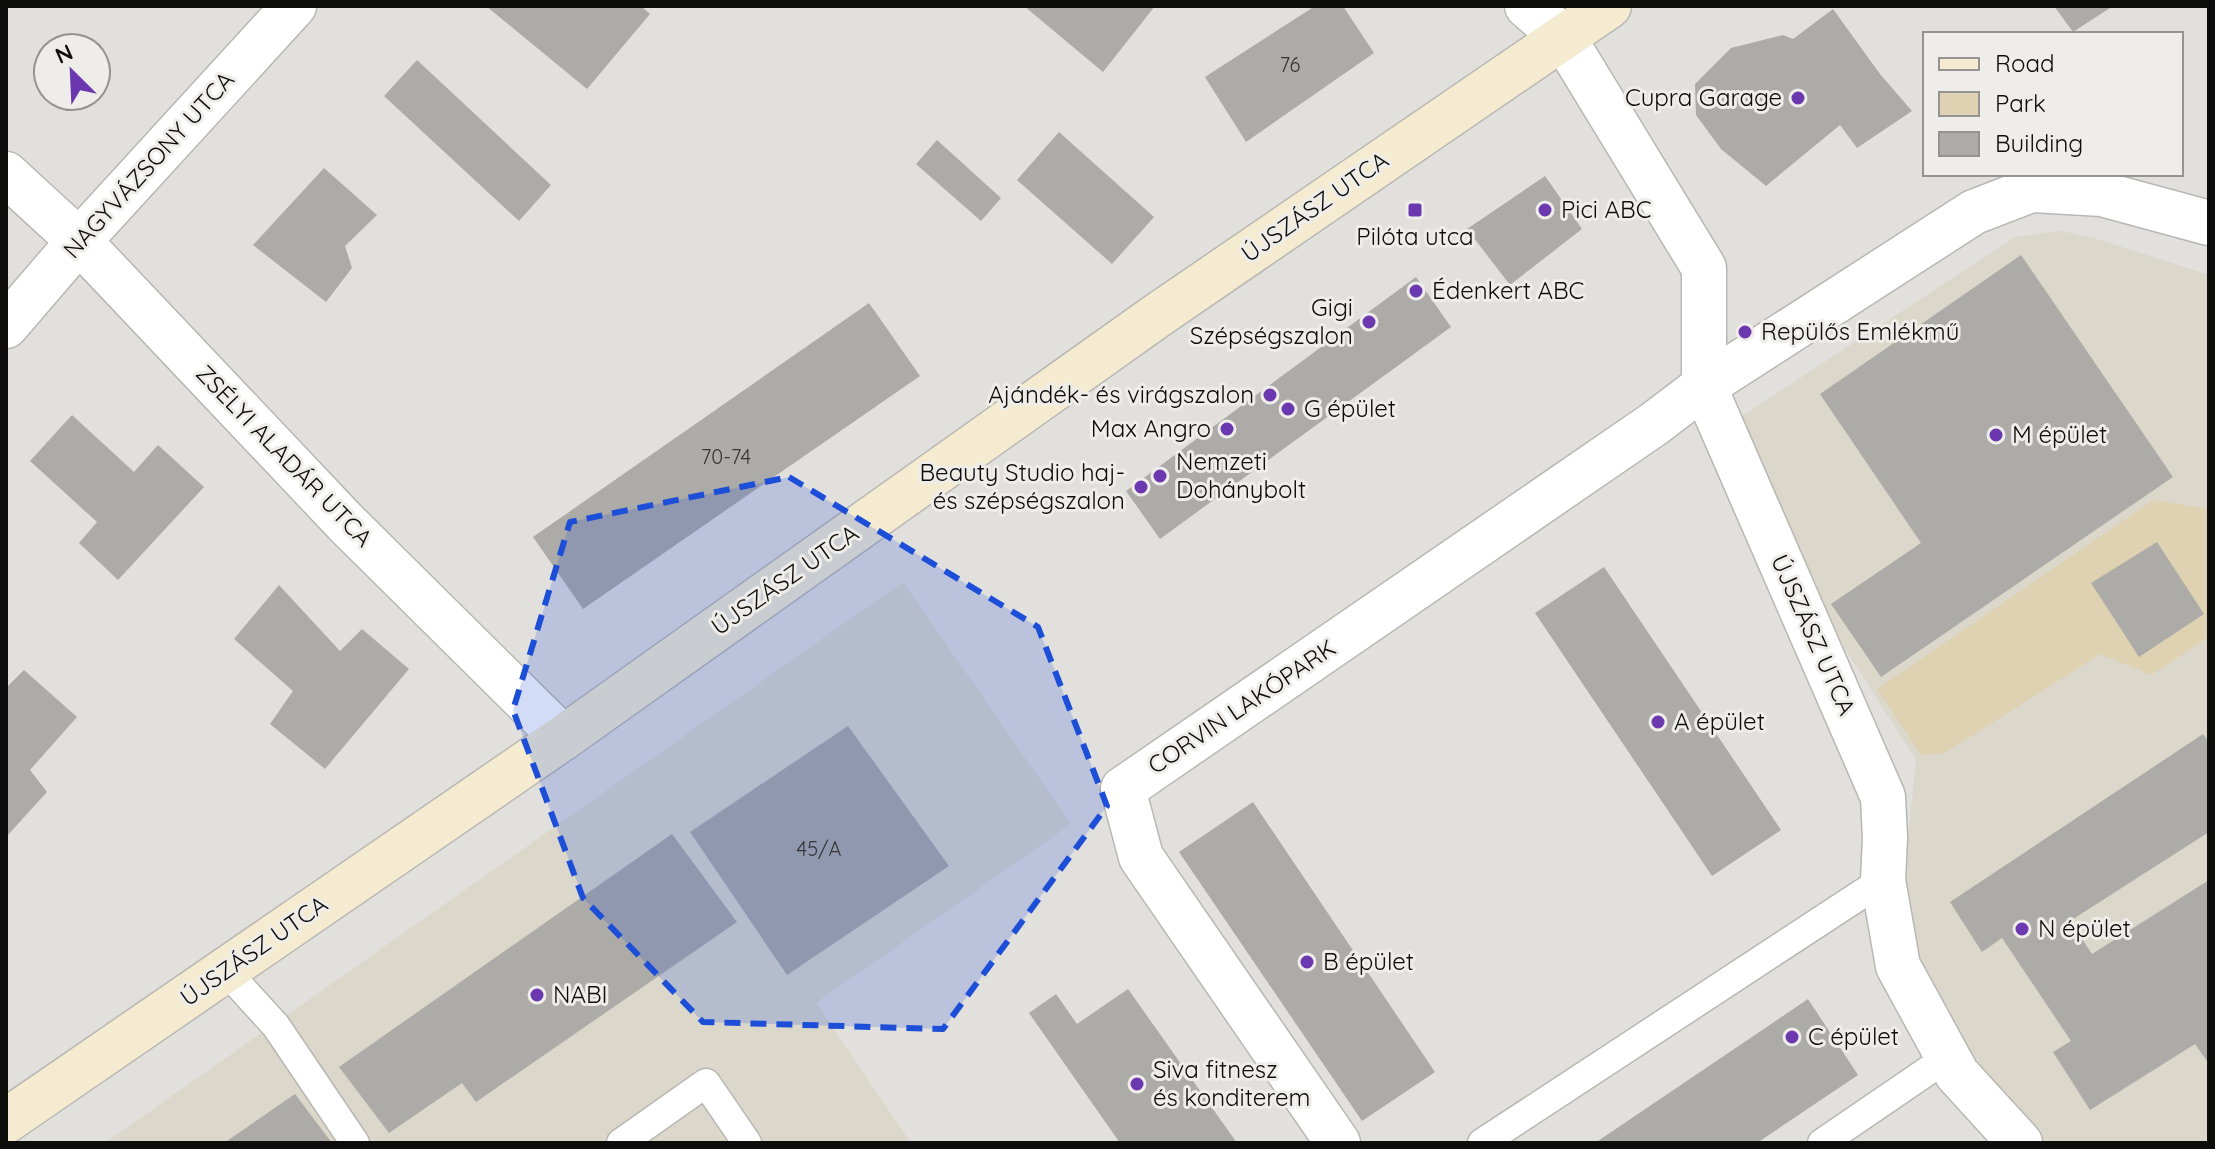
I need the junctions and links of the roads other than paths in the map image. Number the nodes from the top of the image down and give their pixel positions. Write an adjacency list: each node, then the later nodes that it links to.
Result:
1 (294, 6): 7 (street, NAGYVÁZSONY UTCA)
2 (1527, 6): 4 (street)
3 (1609, 6): 4 (street, ÚJSZÁSZ UTCA)
4 (1563, 37): 9 (street, ÚJSZÁSZ UTCA); 10 (street, ÚJSZÁSZ UTCA)
5 (6, 174): 7 (street, ZSÉLYI ALADÁR UTCA)
6 (2209, 223): 9 (street)
7 (79, 241): 8 (street, NAGYVÁZSONY UTCA); 10 (street, ZSÉLYI ALADÁR UTCA)
8 (6, 326)
9 (1704, 386): 11 (street, ÚJSZÁSZ UTCA); 18 (street, CORVIN LAKÓPARK)
10 (563, 738): 12 (street, ÚJSZÁSZ UTCA)
11 (1883, 880): 13 (street, ÚJSZÁSZ UTCA); 19 (lane)
12 (225, 970): 14 (street, ÚJSZÁSZ UTCA); 15 (lane)
13 (1948, 1057): 20 (lane); 21 (street, ÚJSZÁSZ UTCA)
14 (6, 1121)
15 (355, 1143)
16 (621, 1143): 17 (lane)
17 (747, 1143)
18 (1338, 1143)
19 (1482, 1143)
20 (1822, 1143)
21 (2020, 1143)

